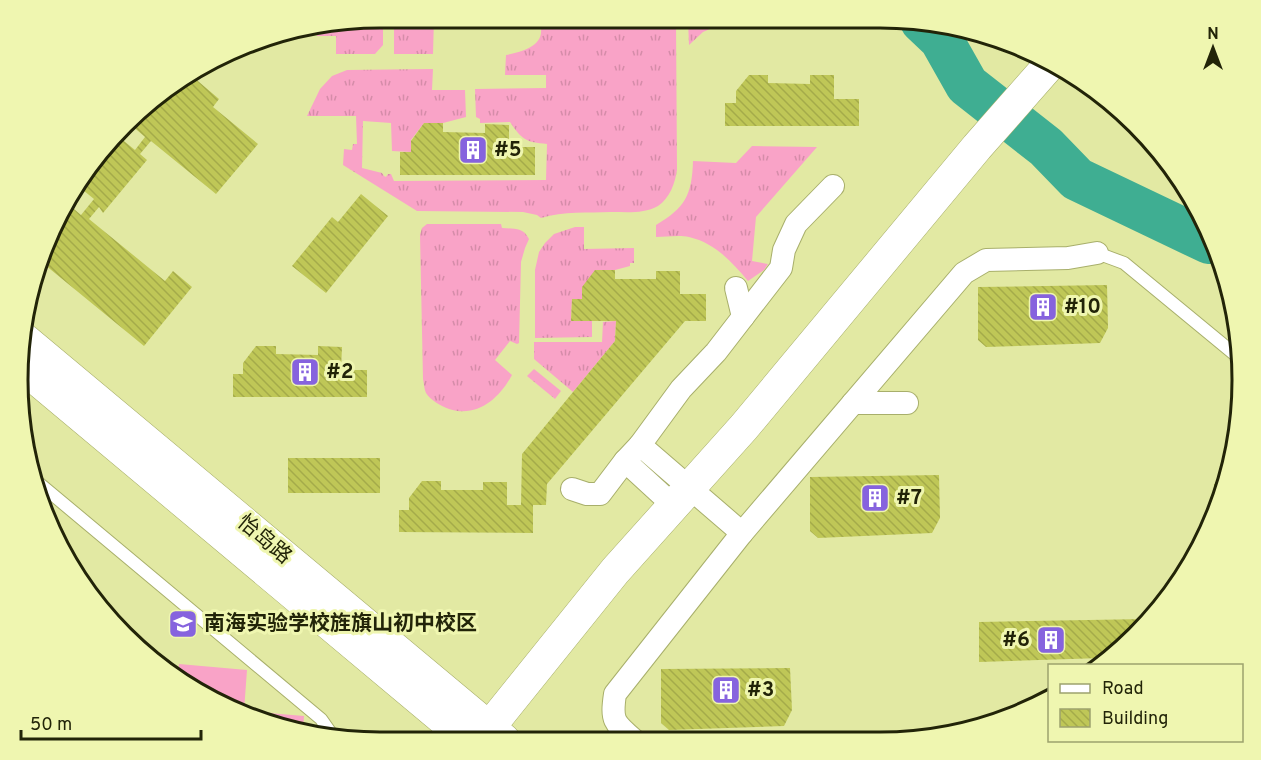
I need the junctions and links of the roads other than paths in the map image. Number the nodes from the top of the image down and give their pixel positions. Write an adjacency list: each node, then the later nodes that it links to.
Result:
1 (1044, 70): 14 (street)
2 (833, 186): 5 (street)
3 (1097, 253): 7 (lane); 9 (street)
4 (736, 288): 5 (street)
5 (742, 317): 11 (street)
6 (31, 345): 17 (street, 怡岛路)
7 (1231, 351)
8 (28, 372): 18 (street)
9 (853, 403): 10 (street); 15 (street)
10 (907, 404)
11 (633, 453): 13 (street); 14 (street)
12 (46, 489): 16 (lane)
13 (572, 489)
14 (681, 496): 15 (street); 19 (street)
15 (742, 532): 20 (street)
16 (327, 727)
17 (480, 732)
18 (480, 732)
19 (488, 732)
20 (625, 732)

